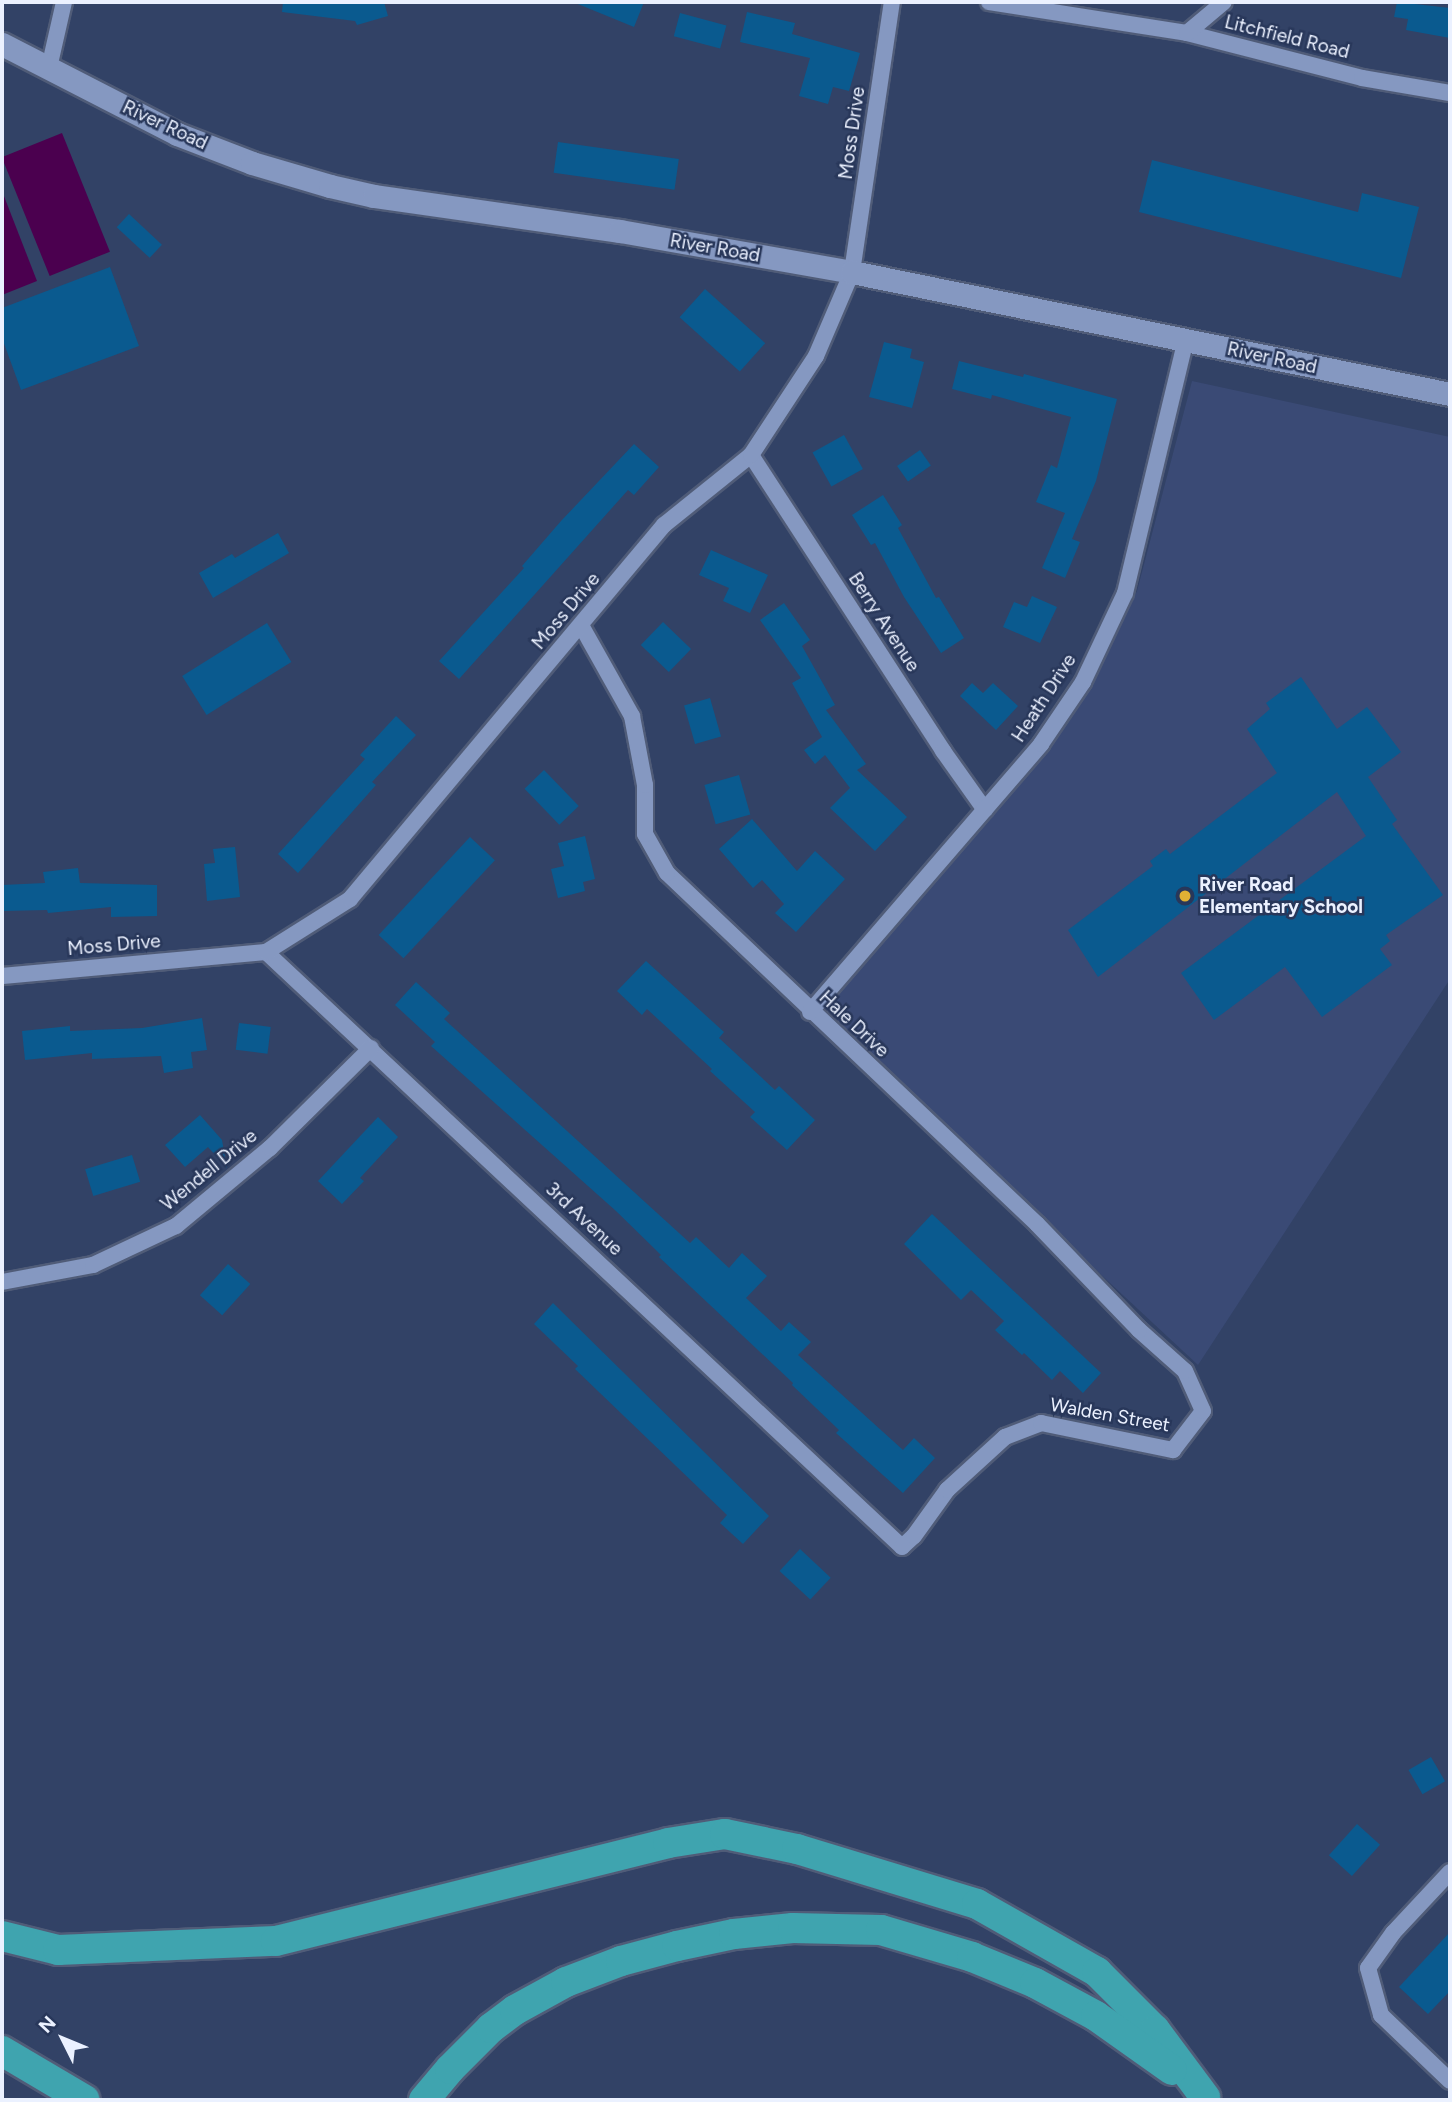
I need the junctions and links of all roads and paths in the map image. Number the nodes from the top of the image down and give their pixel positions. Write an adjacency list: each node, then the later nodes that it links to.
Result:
1 (64, 2): 7 (street)
2 (892, 2): 9 (street, Moss Drive)
3 (989, 2): 5 (street, Litchfield Road)
4 (1224, 2): 5 (street)
5 (1187, 33): 8 (street, Litchfield Road)
6 (2, 44): 7 (main road, River Road)
7 (49, 68): 9 (main road, River Road)
8 (1450, 93)
9 (852, 272): 10 (main road, River Road); 12 (street, Moss Drive)
10 (1186, 339): 11 (main road, River Road); 14 (street, Heath Drive)
11 (1450, 394)
12 (751, 455): 13 (street, Moss Drive); 14 (street, Berry Avenue)
13 (581, 625): 15 (street, Moss Drive); 17 (street, Hale Drive)
14 (985, 810): 17 (street, Heath Drive)
15 (266, 952): 16 (street, Moss Drive); 18 (street, 3rd Avenue)
16 (2, 976)
17 (810, 1012): 20 (street, Hale Drive)
18 (371, 1048): 19 (street, Wendell Drive); 21 (street, 3rd Avenue)
19 (2, 1282)
20 (1197, 1397): 21 (street, Walden Street)
21 (872, 1517)
22 (1450, 1872): 25 (street)
23 (2, 1936): 27 (highway)
24 (2, 2051): 26 (highway)
25 (1450, 2081)
26 (85, 2100)
27 (424, 2100)

